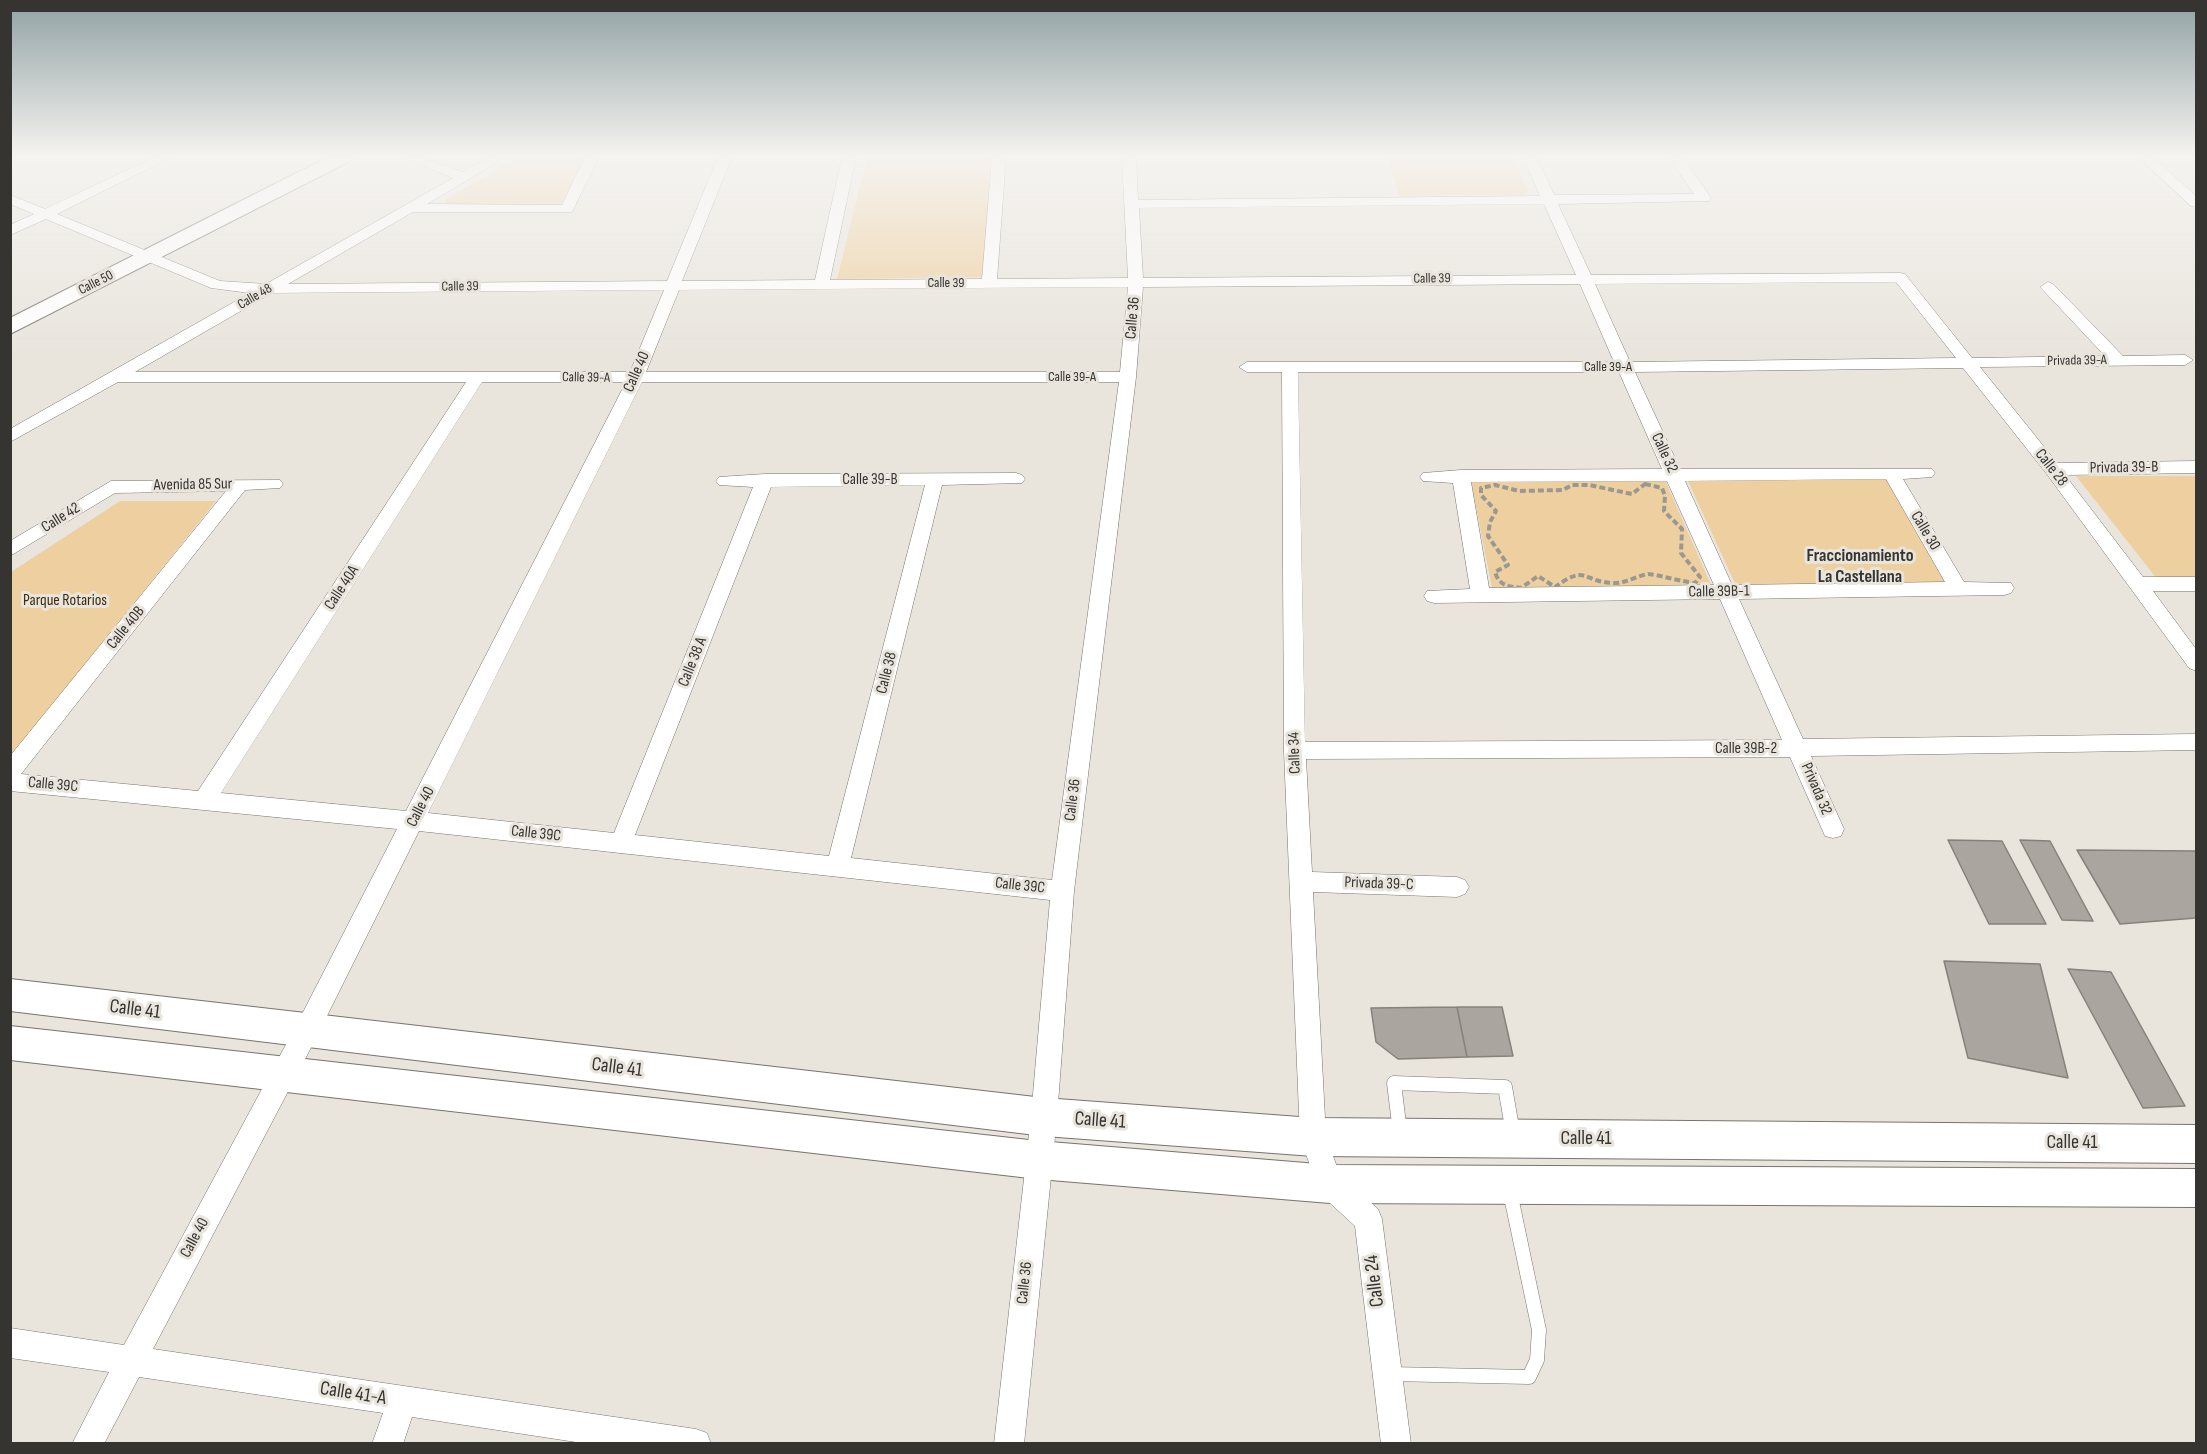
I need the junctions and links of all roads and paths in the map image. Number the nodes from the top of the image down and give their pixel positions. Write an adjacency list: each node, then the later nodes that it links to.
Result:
1 (72, 225): 10 (street, Calle 39)
2 (189, 225): 10 (main road, Calle 50)
3 (198, 225): 10 (main road, Calle 50)
4 (380, 225): 18 (street, Calle 48)
5 (699, 225): 16 (street, Calle 40)
6 (835, 225): 15 (street)
7 (994, 225): 14 (street)
8 (1134, 225): 13 (street, Calle 36)
9 (1560, 225): 11 (street, Calle 32)
10 (138, 253): 18 (street, Calle 39); 19 (main road, Calle 50); 20 (main road, Calle 50)
11 (1584, 277): 12 (street, Calle 39); 13 (street, Calle 39); 24 (street, Calle 32)
12 (1900, 277): 23 (street, Calle 28)
13 (1137, 282): 14 (street, Calle 39); 29 (street, Calle 36)
14 (989, 283): 15 (street, Calle 39)
15 (822, 284): 16 (street, Calle 39)
16 (676, 285): 18 (street, Calle 39); 30 (street, Calle 40)
17 (2048, 287): 22 (street)
18 (268, 289): 28 (street, Calle 48)
19 (10, 310)
20 (10, 327)
21 (2185, 360): 22 (street, Privada 39-A)
22 (2119, 361): 23 (street, Privada 39-A)
23 (1969, 364): 24 (street, Calle 39-A); 33 (street, Calle 28)
24 (1625, 367): 26 (street, Calle 39-A); 36 (street, Calle 32)
25 (1247, 368): 26 (street, Calle 39-A)
26 (1290, 368): 58 (street, Calle 34)
27 (478, 376): 28 (street, Calle 39-A); 30 (street, Calle 39-A); 61 (street, Calle 40A)
28 (115, 377): 31 (street, Calle 48)
29 (1128, 377): 30 (street, Calle 39-A); 68 (street, Calle 36)
30 (636, 378): 62 (street, Calle 40)
31 (10, 436)
32 (2196, 467): 33 (street, Privada 39-B)
33 (2052, 469): 48 (street, Calle 28)
34 (1891, 473): 35 (street); 36 (street); 51 (street, Calle 30)
35 (1926, 473)
36 (1674, 475): 37 (street); 52 (street, Calle 32)
37 (1461, 476): 38 (street); 53 (street)
38 (1429, 477)
39 (935, 479): 40 (street, Calle 39-B); 41 (street, Calle 39-B); 65 (street, Calle 38)
40 (1016, 479)
41 (765, 480): 42 (street, Calle 39-B); 64 (street, Calle 38 A)
42 (725, 481)
43 (241, 484): 44 (street, Avenida 85 Sur); 46 (street, Avenida 85 Sur); 59 (street, Calle 40B)
44 (274, 484)
45 (1645, 484): 45 (path)
46 (111, 486): 47 (street, Calle 42)
47 (10, 550)
48 (2138, 584): 49 (street); 55 (street, Calle 28)
49 (2196, 584)
50 (2004, 588): 51 (street, Calle 39B-1)
51 (1959, 589): 52 (street, Calle 39B-1)
52 (1728, 592): 53 (street, Calle 39B-1); 57 (street, Calle 32)
53 (1482, 595): 54 (street, Calle 39B-1)
54 (1434, 596)
55 (2196, 663)
56 (2196, 742): 57 (street, Calle 39B-2)
57 (1799, 748): 58 (street, Calle 39B-2); 63 (street, Privada 32)
58 (1295, 750): 66 (street, Calle 34)
59 (10, 772)
60 (10, 782): 61 (street, Calle 39C)
61 (205, 799): 62 (street, Calle 39C)
62 (414, 821): 64 (street, Calle 39C); 70 (street, Calle 40)
63 (1833, 829)
64 (621, 843): 65 (street, Calle 39C)
65 (838, 866): 68 (street, Calle 39C)
66 (1302, 882): 67 (street, Privada 39-C); 74 (street, Calle 34)
67 (1457, 887)
68 (1062, 891): 73 (street, Calle 36)
69 (10, 995): 70 (main road, Calle 41)
70 (306, 1032): 72 (street, Calle 40); 73 (main road, Calle 41)
71 (10, 1043): 72 (main road)
72 (282, 1076): 78 (main road); 83 (street, Calle 40)
73 (1044, 1117): 74 (main road, Calle 41); 78 (street, Calle 36)
74 (1313, 1137): 75 (main road, Calle 41); 79 (street, Calle 24)
75 (1400, 1138): 76 (main road, Calle 41); 76 (lane)
76 (1514, 1139): 77 (main road, Calle 41)
77 (2196, 1144)
78 (1038, 1160): 79 (main road); 89 (street, Calle 36)
79 (1330, 1184): 80 (main road); 84 (street, Calle 24)
80 (1509, 1185): 81 (main road); 84 (lane)
81 (2196, 1188)
82 (10, 1343): 83 (street, Calle 41-A)
83 (131, 1359): 85 (street, Calle 41-A); 86 (street, Calle 40)
84 (1387, 1374): 90 (street, Calle 24)
85 (403, 1401): 87 (street); 88 (street, Calle 41-A)
86 (87, 1443)
87 (387, 1443)
88 (696, 1443)
89 (1008, 1443)
90 (1396, 1443)

